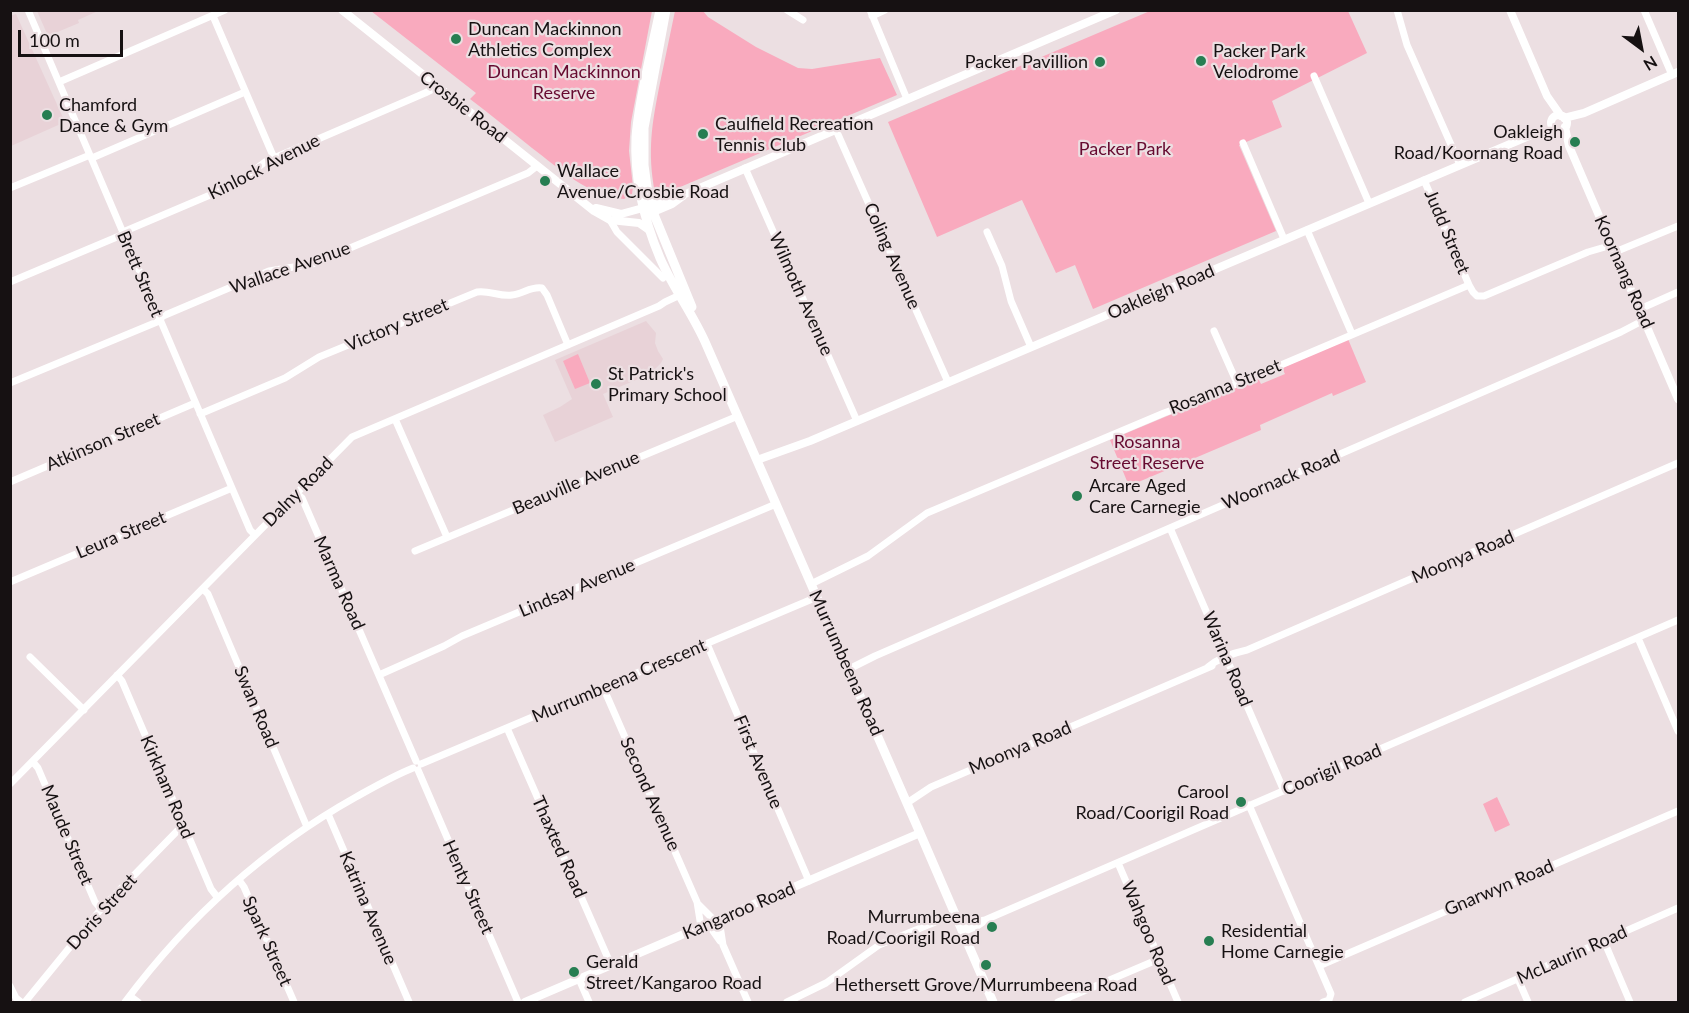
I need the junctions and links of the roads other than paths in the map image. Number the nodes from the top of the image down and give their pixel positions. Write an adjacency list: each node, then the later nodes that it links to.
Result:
1 (28, 10): 17 (street, Brett Street)
2 (225, 10): 13 (street)
3 (342, 10): 18 (street, Crosbie Road)
4 (660, 10): 34 (main road, Murrumbeena Road)
5 (666, 10): 36 (main road, Murrumbeena Road)
6 (787, 10): 14 (street)
7 (885, 10): 12 (street)
8 (1116, 10): 21 (street)
9 (1397, 10): 29 (street)
10 (1510, 10): 20 (street, Koornang Road)
11 (1644, 10): 15 (street)
12 (871, 13): 21 (street)
13 (213, 16): 17 (street); 19 (street)
14 (804, 20)
15 (1675, 74): 22 (street)
16 (1314, 76): 35 (street)
17 (59, 82): 27 (street, Brett Street)
18 (435, 85): 28 (street, Kinlock Avenue); 30 (street, Crosbie Road)
19 (245, 92): 27 (street); 28 (street)
20 (1547, 96): 22 (street, Koornang Road); 23 (street, Koornang Road)
21 (907, 99): 24 (street)
22 (1564, 122): 23 (street); 23 (street); 26 (street, Koornang Road)
23 (1553, 125): 26 (street, Koornang Road); 29 (street, Oakleigh Road)
24 (836, 130): 31 (street); 57 (street, Coling Avenue)
25 (1243, 143): 43 (street)
26 (1569, 146): 44 (street, Koornang Road)
27 (91, 156): 33 (street); 42 (street, Brett Street)
28 (274, 158): 42 (street, Kinlock Avenue)
29 (1460, 165): 32 (street, Oakleigh Road)
30 (537, 166): 37 (street, Crosbie Road); 51 (street, Wallace Avenue)
31 (745, 168): 36 (street); 65 (street, Wilmoth Avenue)
32 (1424, 180): 35 (street, Oakleigh Road); 47 (street, Judd Street)
33 (10, 188)
34 (641, 195): 36 (main road, Murrumbeena Road); 37 (street)
35 (1369, 203): 40 (street, Oakleigh Road)
36 (648, 209): 37 (street); 39 (main road, Murrumbeena Road); 49 (main road, Murrumbeena Road)
37 (611, 217): 39 (street); 45 (street)
38 (1678, 226): 44 (street)
39 (649, 230): 49 (main road, Murrumbeena Road)
40 (1307, 230): 43 (street, Oakleigh Road); 54 (street)
41 (987, 232): 56 (street)
42 (123, 233): 46 (street, Kinlock Avenue); 51 (street, Brett Street)
43 (1284, 239): 56 (street, Oakleigh Road)
44 (1613, 248): 47 (street); 50 (street, Koornang Road)
45 (663, 278)
46 (10, 282)
47 (1470, 285): 54 (street, Rosanna Street)
48 (1678, 292): 50 (street)
49 (684, 296): 55 (street, Dalny Road); 63 (main road, Murrumbeena Road)
50 (1640, 309): 52 (street, Koornang Road)
51 (160, 320): 58 (street, Wallace Avenue); 61 (street, Brett Street)
52 (1645, 322): 60 (street, Koornang Road); 72 (street, Woornack Road)
53 (1214, 331): 59 (street)
54 (1352, 334): 59 (street, Rosanna Street)
55 (568, 345): 62 (street, Victory Street); 64 (street, Dalny Road)
56 (1031, 347): 57 (street, Oakleigh Road)
57 (948, 382): 65 (street, Oakleigh Road)
58 (10, 383)
59 (1237, 383): 76 (street, Rosanna Street)
60 (1678, 399)
61 (195, 403): 62 (street, Brett Street); 68 (street, Atkinson Street)
62 (200, 414): 69 (street, Brett Street)
63 (738, 416): 66 (main road, Murrumbeena Road); 74 (street, Beauville Avenue)
64 (395, 419): 70 (street, Dalny Road); 74 (street)
65 (857, 421): 66 (street, Oakleigh Road)
66 (758, 463): 71 (main road, Murrumbeena Road)
67 (1678, 463): 84 (street, Moonya Road)
68 (10, 482)
69 (232, 488): 73 (street, Brett Street); 77 (street, Leura Street)
70 (296, 493): 73 (street, Dalny Road); 87 (street, Marma Road)
71 (776, 504): 76 (main road, Murrumbeena Road); 87 (street, Lindsay Avenue)
72 (1170, 528): 84 (street, Warina Road); 85 (street, Woornack Road)
73 (255, 536): 78 (street, Dalny Road)
74 (447, 537): 75 (street, Beauville Avenue)
75 (415, 551)
76 (810, 581): 79 (main road, Murrumbeena Road)
77 (10, 582)
78 (202, 589): 86 (street, Dalny Road); 101 (street, Swan Road)
79 (817, 597): 82 (street, Murrumbeena Crescent); 85 (main road, Murrumbeena Road)
80 (1678, 620): 81 (street, Coorigil Road)
81 (1638, 638): 91 (street); 95 (street, Coorigil Road)
82 (707, 644): 88 (street, Murrumbeena Crescent); 105 (street, First Avenue)
83 (30, 657): 89 (street)
84 (1227, 659): 95 (street, Warina Road); 96 (street, Moonya Road)
85 (848, 667): 96 (main road, Murrumbeena Road)
86 (117, 675): 89 (street, Dalny Road); 100 (street, Kirkham Road)
87 (379, 675): 93 (street, Henty Street)
88 (603, 687): 90 (street, Murrumbeena Crescent); 107 (street, Second Avenue)
89 (84, 710): 92 (street, Dalny Road)
90 (507, 728): 93 (street, Murrumbeena Crescent); 116 (street, Thaxted Road)
91 (1678, 731)
92 (33, 762): 94 (street, Dalny Road); 109 (street, Maude Street)
93 (417, 766): 99 (street, Murrumbeena Crescent); 127 (street, Henty Street)
94 (10, 784)
95 (1284, 791): 97 (street, Coorigil Road)
96 (905, 799): 102 (main road, Murrumbeena Road)
97 (1250, 806): 103 (street, Coorigil Road); 117 (street)
98 (1678, 811): 117 (street, Gnarwyn Road)
99 (328, 814): 101 (street, Murrumbeena Crescent); 126 (street, Katrina Avenue)
100 (183, 825): 106 (street, Kirkham Road); 109 (street, Doris Street)
101 (307, 827): 104 (street, Murrumbeena Crescent)
102 (920, 833): 105 (street, Kangaroo Road); 110 (main road, Murrumbeena Road)
103 (1118, 863): 112 (street, Coorigil Road); 115 (street, Wahgoo Road)
104 (238, 880): 106 (street, Murrumbeena Crescent); 125 (street, Spark Street)
105 (809, 880): 111 (street, Kangaroo Road)
106 (218, 898): 121 (street, Murrumbeena Crescent)
107 (697, 902): 111 (street, Second Avenue); 111 (street, Second Avenue)
108 (1678, 908): 113 (street, McLaurin Road)
109 (101, 909): 123 (street, Doris Street)
110 (955, 914): 112 (main road, Murrumbeena Road); 131 (street)
111 (711, 923): 114 (street); 114 (street); 116 (street, Kangaroo Road)
112 (962, 930): 132 (main road, Murrumbeena Road)
113 (1604, 941): 119 (street, McLaurin Road); 138 (street)
114 (723, 945): 130 (street)
115 (1159, 959): 133 (street); 134 (street, Wahgoo Road)
116 (611, 966): 118 (street, Kangaroo Road)
117 (1319, 966): 135 (street)
118 (579, 979): 128 (street, Kangaroo Road); 129 (street)
119 (1518, 979): 136 (street, McLaurin Road); 137 (street)
120 (10, 986): 122 (street)
121 (128, 999): 124 (street)
122 (21, 1002)
123 (25, 1002)
124 (138, 1002)
125 (294, 1002)
126 (409, 1002)
127 (518, 1002)
128 (525, 1002)
129 (589, 1002)
130 (748, 1002)
131 (787, 1002)
132 (993, 1002)
133 (1058, 1002)
134 (1178, 1002)
135 (1323, 1002)
136 (1465, 1002)
137 (1528, 1002)
138 (1630, 1002)

